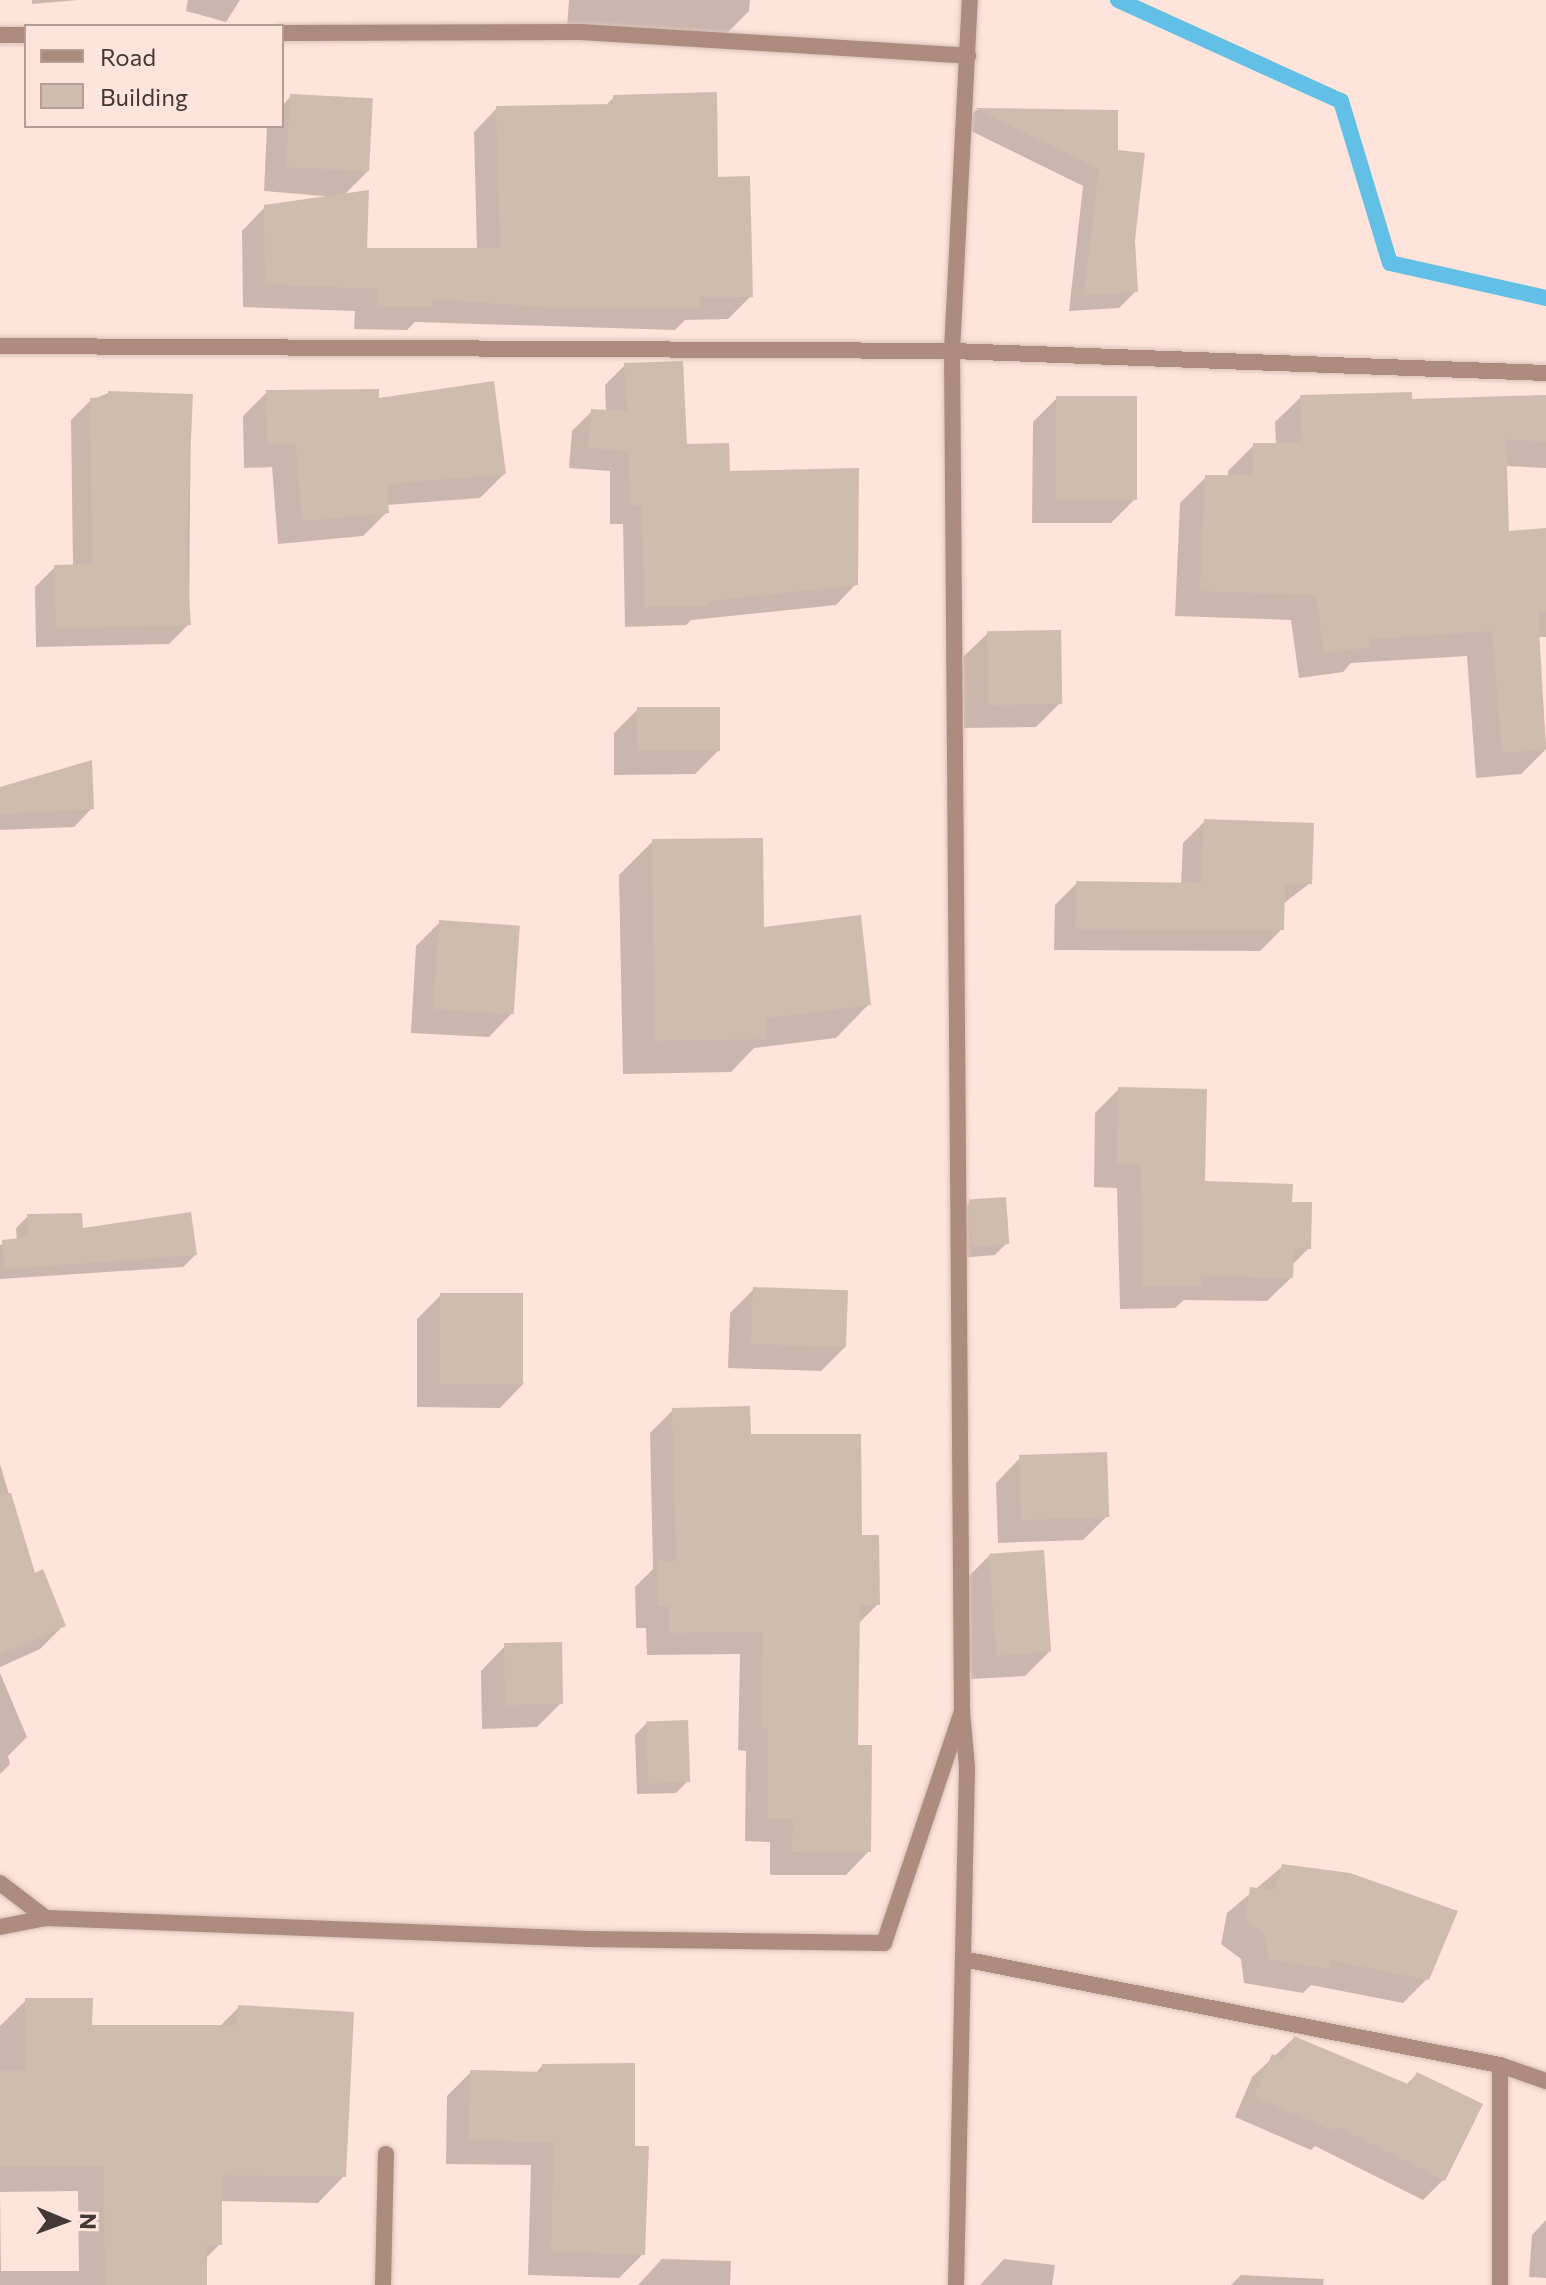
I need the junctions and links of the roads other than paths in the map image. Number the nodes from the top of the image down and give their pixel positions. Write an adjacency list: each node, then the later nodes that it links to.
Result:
1 (969, 6): 5 (street)
2 (284, 33): 5 (street)
3 (0, 35): 4 (street)
4 (24, 35)
5 (968, 56): 7 (street)
6 (0, 346): 7 (street)
7 (952, 351): 8 (street); 9 (street)
8 (1546, 373)
9 (962, 1711): 11 (street); 13 (street)
10 (0, 1883): 11 (street)
11 (46, 1918): 12 (street)
12 (0, 1927)
13 (963, 1959): 14 (street); 18 (street)
14 (1500, 2065): 15 (street); 19 (street)
15 (1546, 2081)
16 (386, 2154): 17 (street)
17 (383, 2285)
18 (956, 2285)
19 (1500, 2285)

